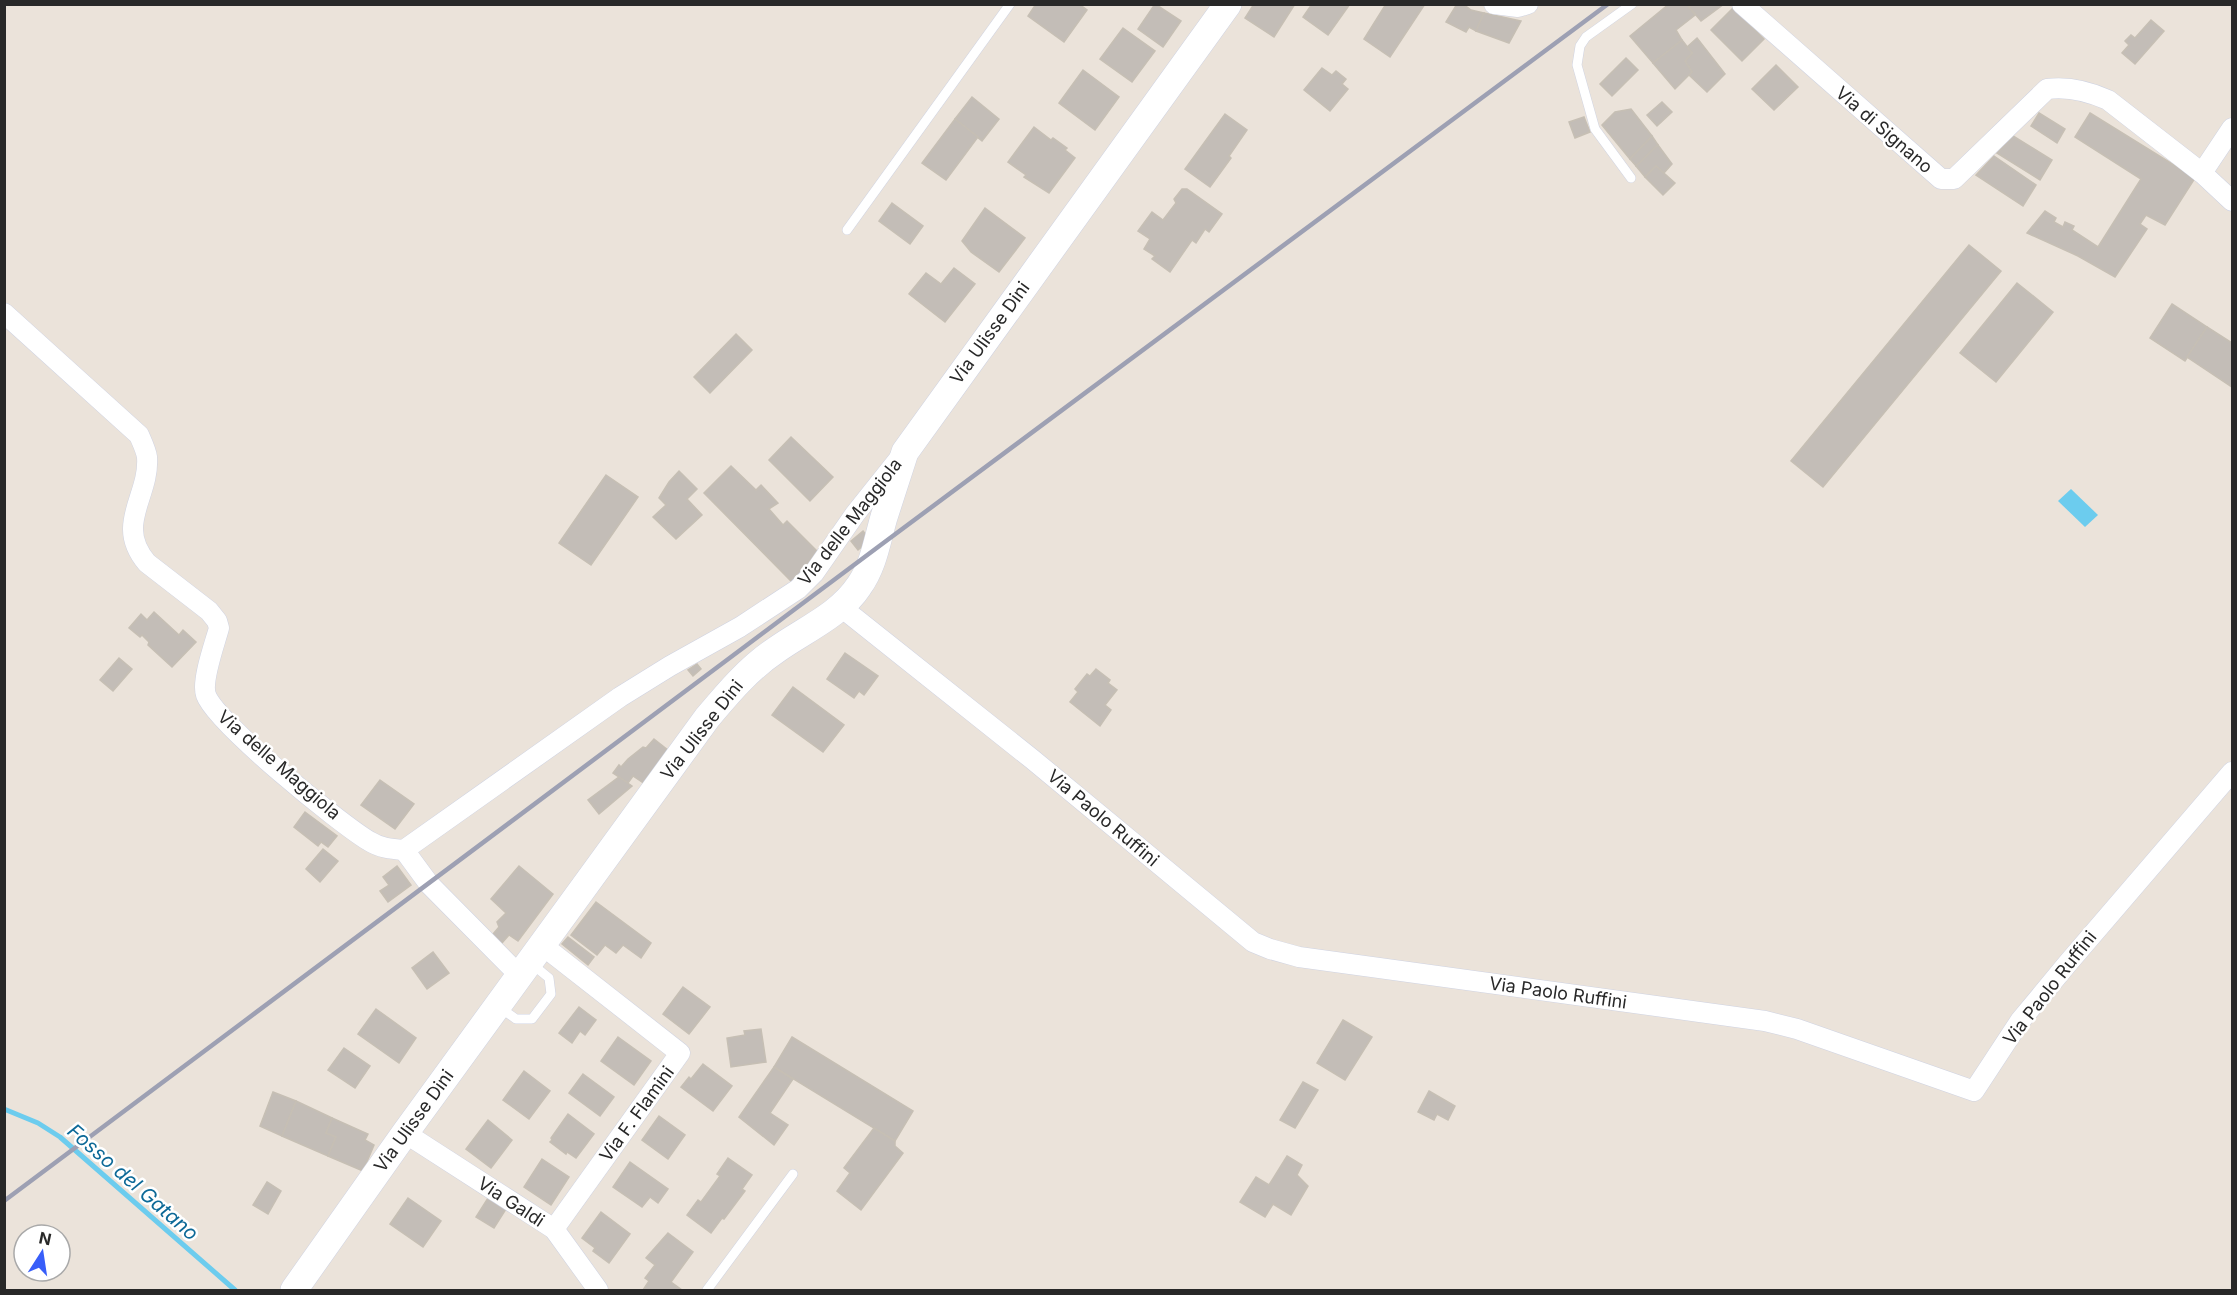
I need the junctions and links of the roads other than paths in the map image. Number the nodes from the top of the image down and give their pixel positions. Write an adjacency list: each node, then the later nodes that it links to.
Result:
1 (1010, 4): 11 (lane)
2 (1228, 4): 13 (street, Via Ulisse Dini)
3 (1494, 4): 4 (street)
4 (1528, 4)
5 (1632, 4): 9 (lane)
6 (1742, 4): 8 (street, Via di Signano)
7 (2232, 128): 8 (street)
8 (2202, 173): 10 (street, Via di Signano)
9 (1631, 178)
10 (2232, 201)
11 (847, 230)
12 (4, 313): 16 (street, Via delle Maggiola)
13 (905, 452): 14 (street, Via Ulisse Dini); 16 (street, Via delle Maggiola)
14 (841, 607): 15 (street, Via Paolo Ruffini); 17 (street, Via Ulisse Dini)
15 (2232, 772)
16 (404, 850): 17 (street)
17 (530, 961): 18 (street, Via Ulisse Dini); 18 (lane); 21 (street, Via F. Flamini)
18 (497, 1005): 19 (street, Via Ulisse Dini)
19 (405, 1133): 21 (street, Via Galdi); 22 (street, Via Ulisse Dini)
20 (793, 1174): 24 (lane)
21 (554, 1229): 23 (street, Via Galdi)
22 (294, 1290)
23 (598, 1290)
24 (707, 1290)

